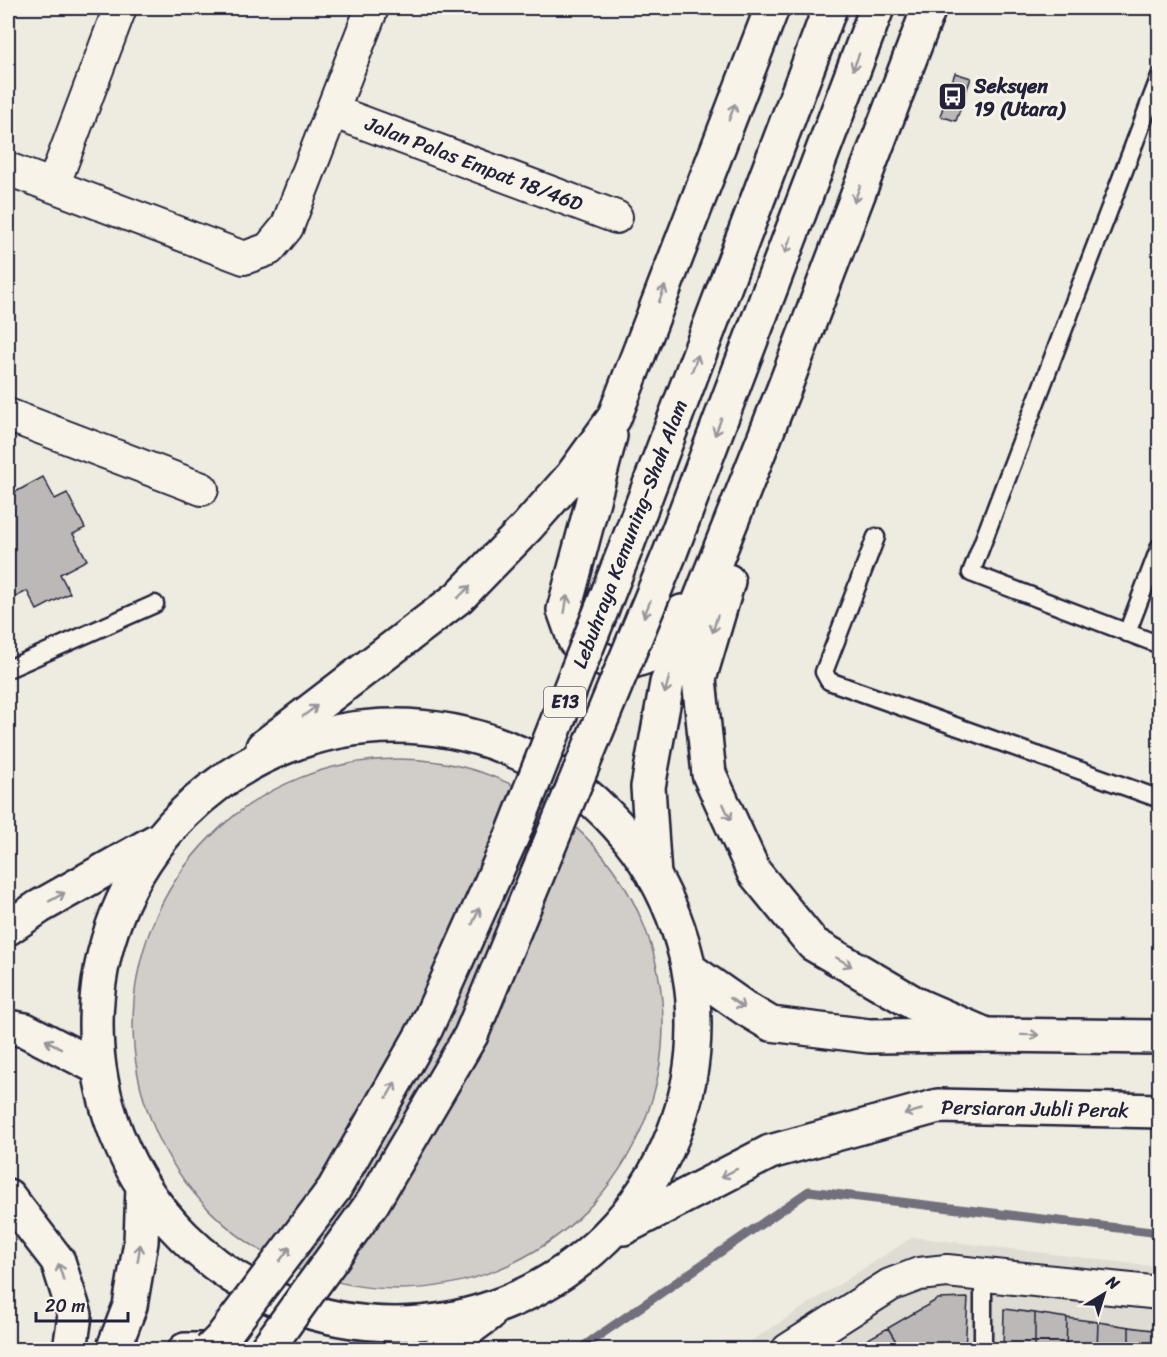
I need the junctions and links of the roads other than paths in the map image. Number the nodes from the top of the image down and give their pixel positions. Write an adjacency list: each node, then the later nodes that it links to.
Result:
1 (120, 8): 10 (street)
2 (372, 8): 8 (street)
3 (772, 8): 14 (main road, one-way to 3)
4 (830, 8): 44 (main road, Lebuhraya Kemuning–Shah Alam / E13, one-way to 4, bridge)
5 (877, 8): 45 (main road, Lebuhraya Kemuning–Shah Alam / E13, one-way to 45, bridge)
6 (928, 8): 12 (main road, one-way to 12)
7 (1160, 76): 20 (lane)
8 (332, 111): 10 (street); 11 (street, Jalan Palas Empat 18/46D)
9 (8, 169): 10 (street)
10 (53, 186)
11 (616, 217)
12 (785, 386): 18 (main road); 30 (main road, one-way to 30)
13 (8, 415): 15 (street)
14 (614, 418): 18 (main road, one-way to 14); 23 (main road, one-way to 14)
15 (202, 489)
16 (876, 537): 24 (lane)
17 (1160, 546): 20 (lane)
18 (711, 572): 26 (main road, one-way to 26)
19 (155, 604): 22 (lane)
20 (1127, 633): 21 (lane)
21 (1160, 645)
22 (8, 669)
23 (263, 747): 25 (main road); 26 (main road)
24 (1160, 799)
25 (157, 841): 27 (main road, one-way to 25); 32 (main road)
26 (654, 876): 28 (main road)
27 (8, 928)
28 (689, 969): 30 (main road, one-way to 30); 36 (main road)
29 (8, 1027): 32 (main road, one-way to 29)
30 (986, 1035): 31 (main road, one-way to 31)
31 (1160, 1037)
32 (98, 1067): 34 (main road)
33 (1160, 1112): 36 (main road, Persiaran Jubli Perak, one-way to 36)
34 (142, 1186): 39 (main road); 41 (main road, one-way to 34)
35 (8, 1196): 40 (main road, one-way to 35)
36 (613, 1233): 39 (main road)
37 (983, 1274): 38 (street); 47 (street); 48 (lane)
38 (1160, 1293)
39 (498, 1308): 46 (main road)
40 (70, 1350)
41 (113, 1350)
42 (185, 1350): 43 (main road)
43 (203, 1350)
44 (210, 1350)
45 (266, 1350)
46 (440, 1350)
47 (788, 1350)
48 (983, 1350)

